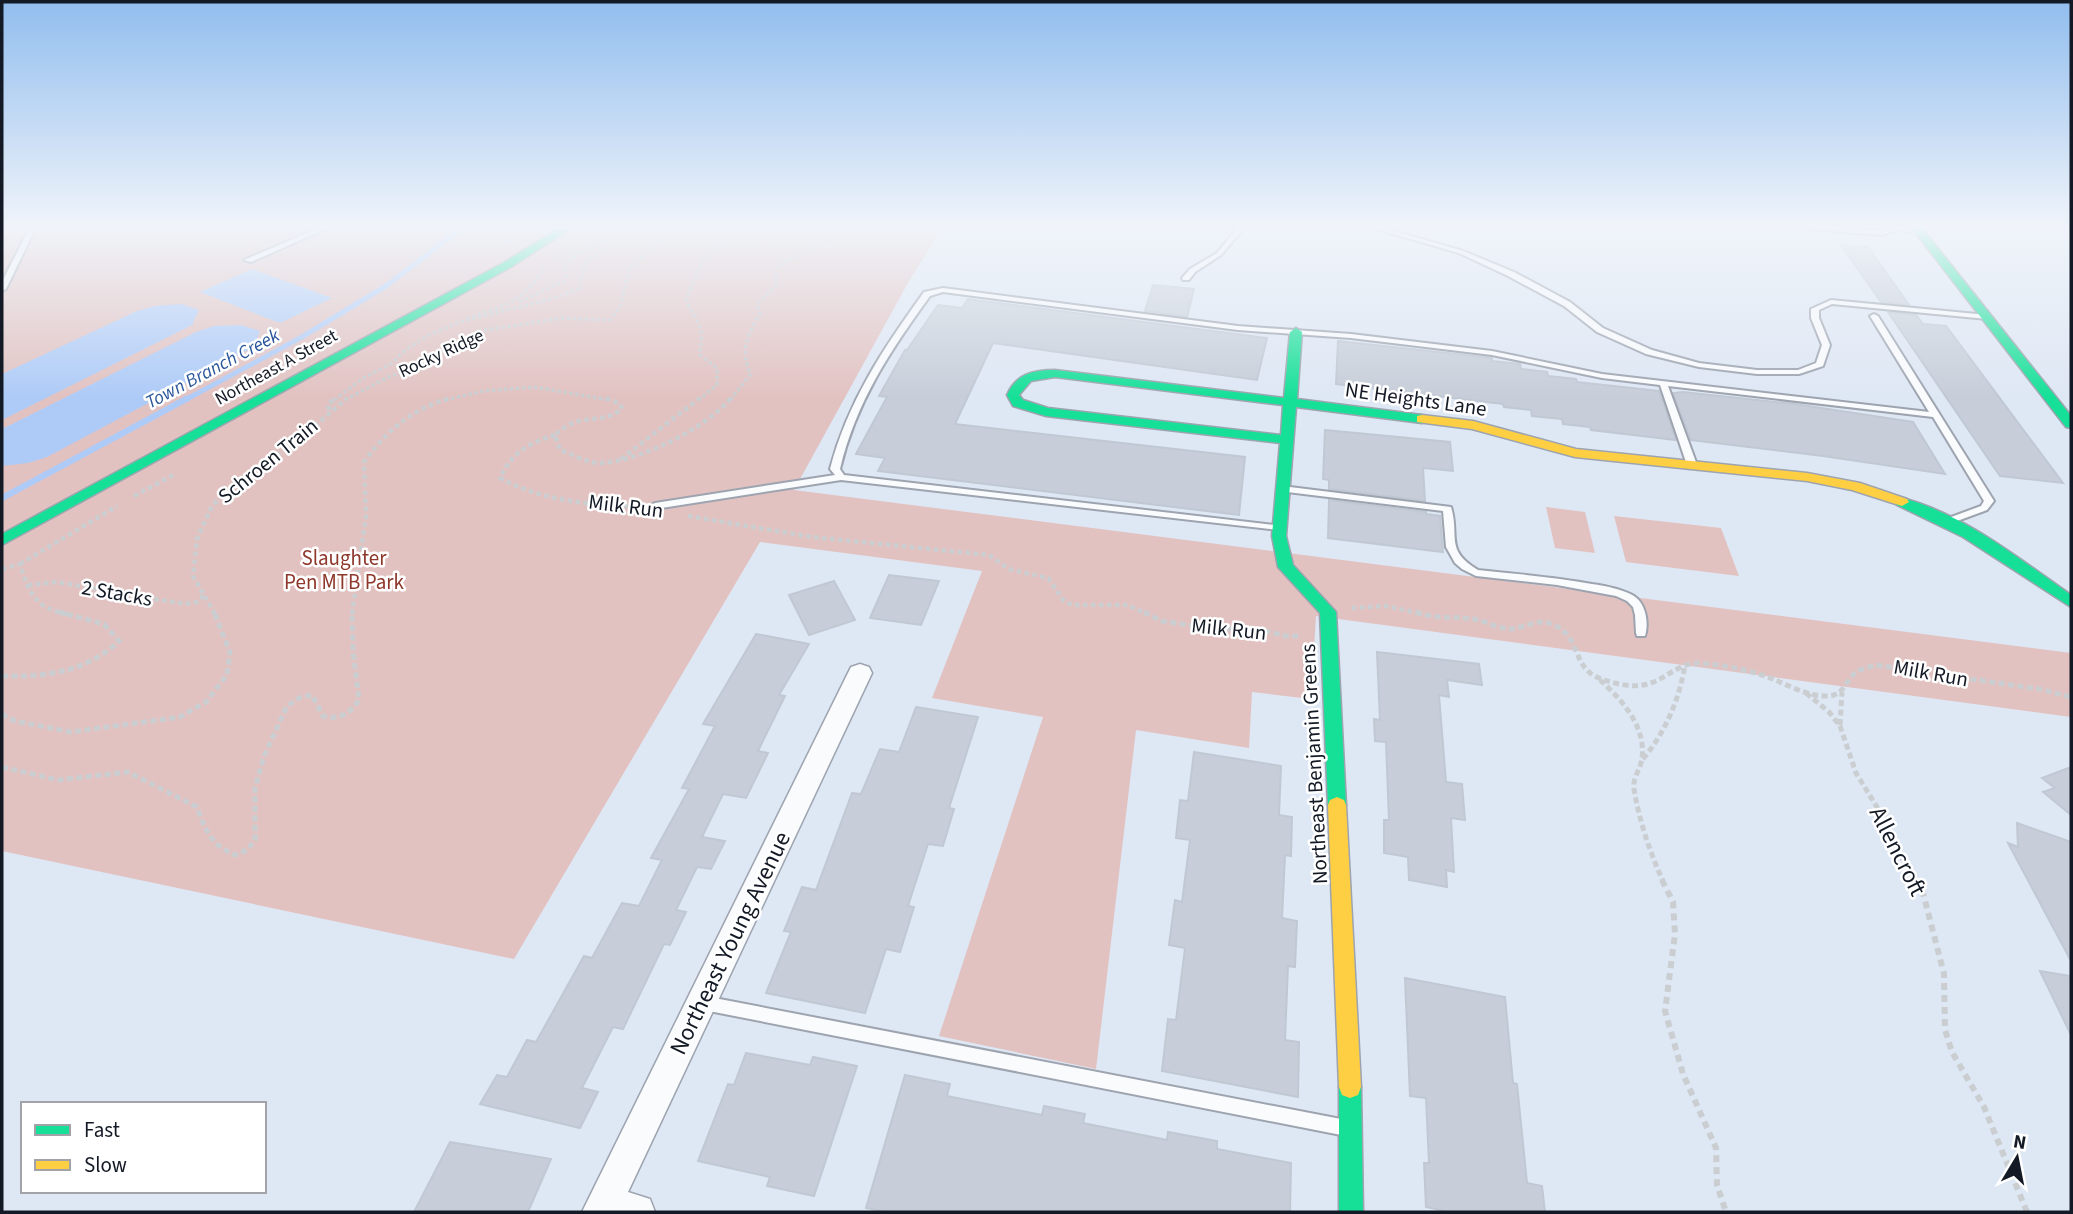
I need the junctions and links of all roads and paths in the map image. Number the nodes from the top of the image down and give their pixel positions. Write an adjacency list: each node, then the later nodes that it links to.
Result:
1 (472, 284): 29 (street, Northeast A Street)
2 (534, 284): 10 (path)
3 (561, 284): 10 (path)
4 (580, 284): 13 (path)
5 (625, 284): 17 (path, Rocky Ridge)
6 (692, 284): 22 (path)
7 (777, 284): 22 (path)
8 (1529, 284): 12 (lane)
9 (1958, 284): 12 (street)
10 (508, 304): 13 (path)
11 (1874, 316): 18 (lane)
12 (1987, 317): 19 (street)
13 (459, 322): 17 (path)
14 (1296, 332): 15 (lane); 16 (street); 24 (lane)
15 (1663, 383): 18 (lane); 23 (lane)
16 (1287, 404): 21 (street); 21 (street, NE Heights Lane); 23 (street, NE Heights Lane)
17 (329, 411): 32 (path, Schroen Train)
18 (1934, 415): 27 (lane)
19 (2071, 424)
20 (555, 435): 22 (path); 26 (path, Milk Run); 46 (path)
21 (1286, 440): 25 (street)
22 (618, 462)
23 (1692, 465): 27 (street, NE Heights Lane)
24 (841, 477): 26 (lane); 28 (lane)
25 (1282, 489): 28 (street); 35 (lane)
26 (655, 506): 34 (path, Milk Run)
27 (1946, 522): 33 (street, NE Heights Lane)
28 (1279, 528): 34 (street)
29 (2, 540)
30 (2, 569): 31 (path, 2 Stacks)
31 (28, 585): 32 (path, 2 Stacks); 38 (path, 2 Stacks)
32 (204, 595): 43 (path, Schroen Train)
33 (2071, 602)
34 (1328, 612): 39 (path); 48 (street, Northeast Benjamin Greens)
35 (1641, 633)
36 (1685, 665): 39 (path); 41 (path); 45 (path)
37 (860, 673): 47 (street, Northeast Young Avenue)
38 (2, 676)
39 (1598, 678): 45 (path)
40 (1842, 691): 41 (path); 42 (path, Milk Run); 44 (path, Allencroft)
41 (1805, 693): 44 (path, Allencroft)
42 (2071, 697)
43 (2, 714)
44 (1840, 726): 53 (path, Allencroft)
45 (1642, 760): 52 (path)
46 (2, 767)
47 (701, 1002): 48 (lane); 49 (street, Northeast Young Avenue)
48 (1352, 1129): 51 (street, Northeast Benjamin Greens)
49 (602, 1208): 50 (street)
50 (637, 1212)
51 (1351, 1212)
52 (1726, 1212)
53 (2028, 1212)

